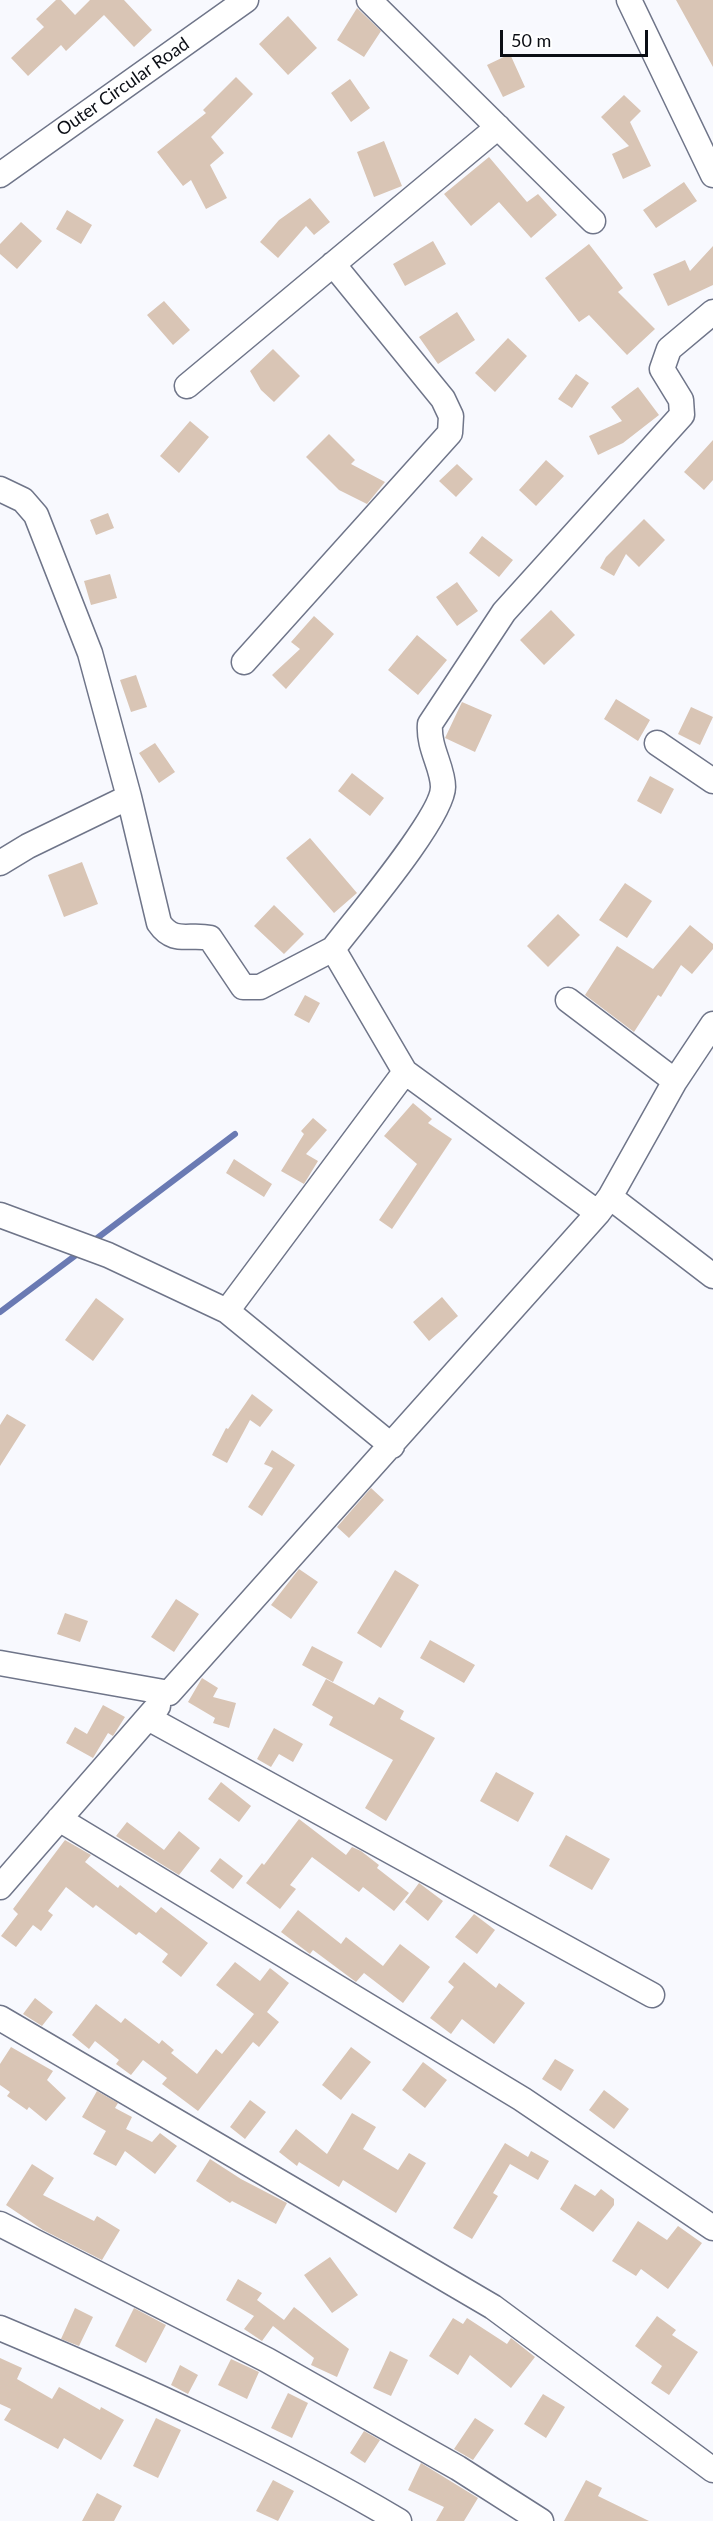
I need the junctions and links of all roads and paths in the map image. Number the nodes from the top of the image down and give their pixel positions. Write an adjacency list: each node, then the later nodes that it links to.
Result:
1 (246, 0): 5 (street, Outer Circular Road)
2 (369, 0): 4 (street)
3 (628, 0): 6 (street)
4 (498, 127): 7 (street); 8 (street)
5 (0, 175)
6 (713, 175)
7 (593, 221)
8 (333, 264): 10 (street); 12 (street)
9 (713, 312): 17 (street)
10 (187, 386)
11 (0, 489): 15 (street)
12 (244, 662)
13 (657, 743): 14 (street)
14 (713, 781)
15 (129, 797): 16 (street); 17 (street)
16 (0, 863)
17 (333, 949): 20 (street)
18 (568, 1000): 21 (street)
19 (713, 1023): 21 (street)
20 (405, 1072): 22 (street); 25 (street)
21 (675, 1081): 22 (street)
22 (604, 1205): 24 (street); 26 (street)
23 (0, 1215): 25 (street)
24 (713, 1276)
25 (227, 1311): 26 (street)
26 (392, 1446): 28 (street)
27 (0, 1664): 28 (street)
28 (169, 1693): 29 (street)
29 (147, 1718): 30 (street); 32 (street)
30 (59, 1819): 31 (street); 35 (street)
31 (0, 1887)
32 (652, 1995)
33 (0, 2018): 37 (street)
34 (0, 2224): 39 (street)
35 (713, 2228)
36 (0, 2328): 38 (street)
37 (713, 2470)
38 (399, 2521)
39 (541, 2521)

